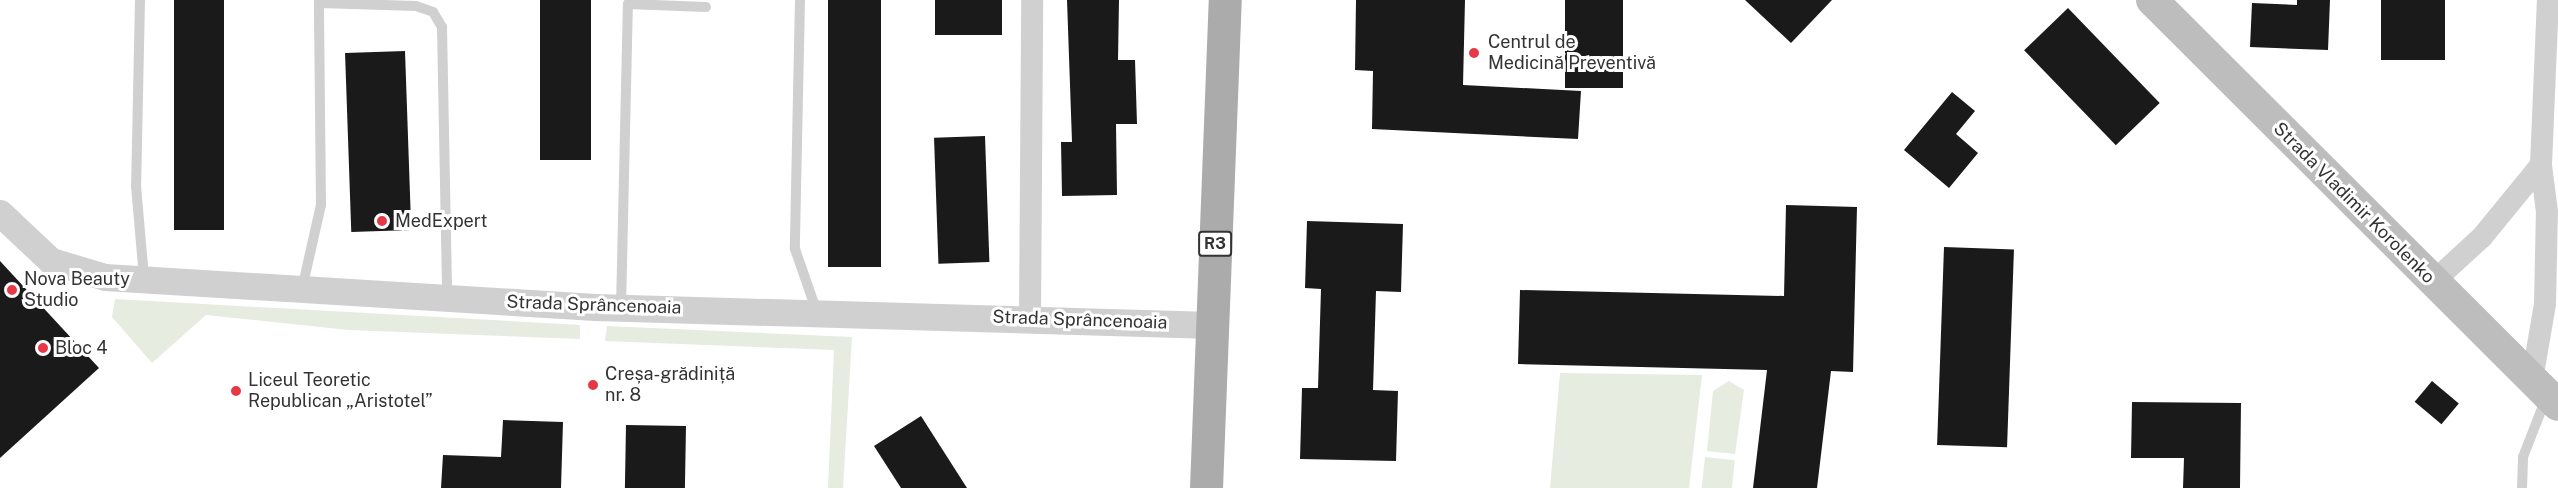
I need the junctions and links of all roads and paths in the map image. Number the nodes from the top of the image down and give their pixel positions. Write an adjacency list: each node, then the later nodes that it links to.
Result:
1 (140, 0): 11 (lane)
2 (800, 0): 16 (lane)
3 (1032, 0): 17 (street)
4 (1225, 0): 18 (main road, R3)
5 (2152, 0): 12 (main road, Strada Vladimir Korolenko)
6 (2548, 0): 9 (street)
7 (319, 2): 13 (lane); 14 (lane)
8 (706, 7): 15 (lane)
9 (2541, 165): 12 (street); 19 (street)
10 (0, 213): 11 (street, Strada Sprâncenoaia)
11 (144, 280): 13 (street, Strada Sprâncenoaia)
12 (2433, 282): 19 (main road, Strada Vladimir Korolenko)
13 (302, 290): 14 (street, Strada Sprâncenoaia)
14 (447, 298): 15 (street, Strada Sprâncenoaia)
15 (621, 308): 16 (street, Strada Sprâncenoaia)
16 (817, 312): 17 (street, Strada Sprâncenoaia)
17 (1030, 318): 18 (street, Strada Sprâncenoaia)
18 (1212, 325): 20 (main road, R3)
19 (2545, 393): 21 (lane)
20 (1206, 488)
21 (2522, 488)

